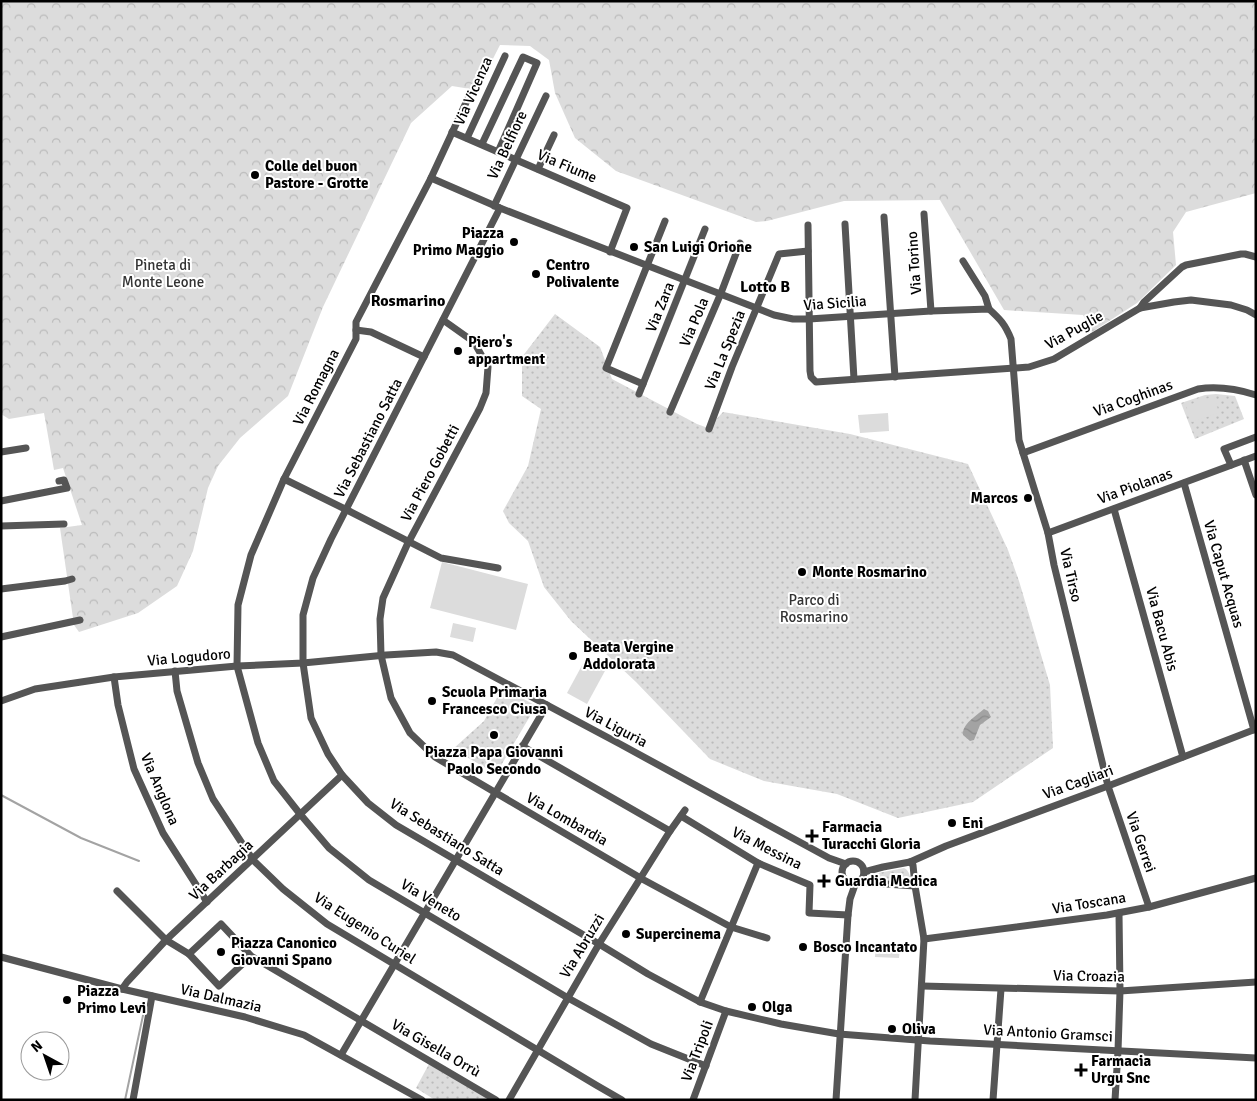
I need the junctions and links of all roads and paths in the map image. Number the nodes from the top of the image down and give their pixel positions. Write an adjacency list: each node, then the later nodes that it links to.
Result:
1 (504, 56): 6 (street, Via Vicenza)
2 (470, 94): 4 (street, Via Romagna)
3 (546, 96): 9 (street, Via Belfiore)
4 (452, 132): 6 (street, Via Fiume); 11 (street, Via Romagna)
5 (554, 135): 10 (street)
6 (467, 138): 7 (street, Via Fiume)
7 (482, 144): 8 (street, Via Fiume); 8 (street)
8 (498, 152): 9 (street, Via Fiume)
9 (516, 159): 10 (street, Via Fiume); 12 (street, Via Belfiore)
10 (538, 169): 21 (street, Via Fiume)
11 (431, 178): 12 (street, Via Sicilia); 36 (street, Via Romagna)
12 (497, 207): 21 (street, Via Sicilia); 35 (street, Via Sebastiano Satta)
13 (924, 214): 30 (street, Via Torino)
14 (884, 218): 31 (street)
15 (665, 221): 24 (street)
16 (845, 224): 33 (street)
17 (808, 225): 20 (street)
18 (705, 229): 25 (street, Via Zara)
19 (740, 243): 26 (street, Via Pola)
20 (808, 251): 28 (street, Via La Spezia); 34 (street)
21 (610, 252): 24 (street, Via Sicilia)
22 (1256, 257): 27 (street)
23 (964, 261): 29 (street)
24 (648, 266): 25 (street, Via Sicilia); 41 (street)
25 (685, 280): 26 (street, Via Sicilia); 41 (street, Via Zara)
26 (720, 295): 28 (street, Via Sicilia); 44 (street, Via Pola)
27 (1140, 308): 32 (street, Via Puglie); 38 (street, Via Puglie)
28 (756, 309): 34 (street, Via Sicilia); 45 (street, Via La Spezia)
29 (989, 309): 30 (street, Via Sicilia); 38 (street)
30 (931, 311): 31 (street, Via Sicilia)
31 (891, 313): 33 (street, Via Sicilia); 39 (street)
32 (1256, 315)
33 (850, 316): 34 (street, Via Sicilia); 40 (street)
34 (809, 319): 40 (street, Via Puglie)
35 (443, 320): 37 (street, Via Sebastiano Satta); 63 (street, Via Piero Gobetti)
36 (356, 330): 37 (street); 53 (street, Via Romagna)
37 (424, 357): 59 (street, Via Sebastiano Satta)
38 (1013, 369): 39 (street, Via Puglie); 49 (street, Via Tirso)
39 (895, 377): 40 (street, Via Puglie)
40 (854, 379)
41 (643, 384): 42 (street, Via Zara)
42 (639, 394)
43 (1256, 395): 49 (street, Via Coghinas)
44 (670, 412)
45 (709, 429)
46 (1256, 438): 52 (street)
47 (26, 448): 48 (street)
48 (1, 452)
49 (1023, 452): 62 (street, Via Tirso)
50 (1256, 456): 51 (street, Via Piolanas)
51 (1244, 460): 52 (street, Via Piolanas); 56 (street)
52 (1231, 465): 55 (street, Via Piolanas)
53 (284, 480): 59 (street); 71 (street, Via Romagna)
54 (58, 481): 57 (street)
55 (1184, 483): 58 (street, Via Piolanas); 76 (street, Via Caput Acquas)
56 (1256, 495)
57 (1, 501)
58 (1114, 509): 62 (street, Via Piolanas); 78 (street, Via Bacu Abis)
59 (347, 510): 63 (street); 70 (street, Via Sebastiano Satta)
60 (64, 524): 61 (street)
61 (1, 526)
62 (1048, 533): 80 (street, Via Tirso)
63 (409, 541): 64 (street); 69 (street, Via Piero Gobetti)
64 (498, 568)
65 (72, 579): 66 (street)
66 (1, 589)
67 (80, 620): 68 (street)
68 (1, 637)
69 (381, 655): 70 (street, Via Logudoro); 75 (street, Via Liguria); 81 (street, Via Lombardia)
70 (303, 663): 71 (street, Via Logudoro); 79 (street, Via Sebastiano Satta)
71 (238, 666): 72 (street, Via Logudoro); 83 (street, Via Veneto)
72 (175, 671): 73 (street, Via Logudoro); 85 (street, Via Eugenio Curiel)
73 (114, 677): 74 (street, Via Logudoro); 99 (street, Via Anglona)
74 (1, 701)
75 (546, 705): 77 (street); 91 (street, Via Liguria)
76 (1255, 730): 78 (street, Via Cagliari)
77 (522, 746): 81 (street); 84 (street)
78 (1183, 757): 80 (street, Via Cagliari)
79 (342, 775): 83 (street, Via Barbagia); 86 (street, Via Sebastiano Satta)
80 (1108, 786): 87 (street, Via Cagliari); 100 (street, Via Gerrei)
81 (495, 793): 86 (street); 93 (street, Via Lombardia)
82 (683, 813): 84 (street, Via Abruzzi); 88 (street, Via Messina)
83 (300, 814): 85 (street, Via Barbagia); 101 (street, Via Veneto)
84 (670, 831): 93 (street, Via Abruzzi)
85 (253, 860): 99 (street, Via Barbagia); 112 (street, Via Eugenio Curiel)
86 (456, 860): 101 (street); 108 (street, Via Sebastiano Satta)
87 (910, 862): 90 (street, Via Cagliari); 96 (street)
88 (758, 863): 103 (street, Via Messina); 104 (street)
89 (860, 864): 90 (street); 91 (street); 92 (street)
90 (884, 866): 92 (street)
91 (844, 871): 95 (street); 98 (street)
92 (864, 872): 95 (street)
93 (640, 878): 104 (street, Via Lombardia); 108 (street, Via Abruzzi)
94 (1256, 878): 100 (street, Via Toscana)
95 (856, 882): 96 (street); 98 (street)
96 (915, 886): 106 (street)
97 (117, 891): 107 (street)
98 (850, 899): 103 (street)
99 (207, 902): 107 (street, Via Barbagia)
100 (1149, 907): 102 (street, Via Toscana)
101 (425, 912): 112 (street); 119 (street, Via Veneto)
102 (1119, 913): 106 (street, Via Toscana); 117 (street)
103 (848, 915): 123 (street)
104 (731, 927): 105 (street, Via Lombardia); 120 (street)
105 (767, 938)
106 (924, 938): 114 (street)
107 (166, 940): 109 (street); 116 (street, Via Barbagia)
108 (599, 944): 119 (street, Via Abruzzi); 120 (street, Via Sebastiano Satta)
109 (189, 954): 110 (street); 110 (street)
110 (251, 956): 122 (street, Via Gisella Orrù)
111 (1, 957): 116 (street, Via Dalmazia)
112 (394, 964): 122 (street); 126 (street, Via Eugenio Curiel)
113 (1256, 982): 117 (street, Via Croazia)
114 (922, 986): 115 (street, Via Croazia); 124 (street)
115 (1001, 988): 117 (street, Via Croazia); 125 (street)
116 (122, 989): 118 (street, Via Dalmazia)
117 (1120, 991): 127 (street)
118 (152, 996): 128 (street, Via Dalmazia); 131 (street)
119 (568, 998): 126 (street, Via Abruzzi); 130 (street, Via Veneto)
120 (700, 1002): 121 (street, Via Sebastiano Satta)
121 (726, 1011): 123 (street, Via Sebastiano Satta); 130 (street, Via Tripoli)
122 (361, 1021): 128 (street); 133 (street, Via Gisella Orrù)
123 (839, 1034): 124 (street, Via Antonio Gramsci); 137 (street)
124 (918, 1040): 125 (street, Via Antonio Gramsci); 138 (street)
125 (998, 1045): 127 (street, Via Antonio Gramsci); 139 (street)
126 (537, 1050): 134 (street, Via Abruzzi); 135 (street, Via Eugenio Curiel)
127 (1118, 1051): 129 (street, Via Antonio Gramsci); 140 (street)
128 (341, 1055): 132 (street, Via Dalmazia)
129 (1256, 1058)
130 (706, 1066): 136 (street, Via Tripoli)
131 (133, 1100)
132 (422, 1100)
133 (496, 1100)
134 (509, 1100)
135 (622, 1100)
136 (693, 1100)
137 (836, 1100)
138 (915, 1100)
139 (994, 1100)
140 (1115, 1100)

